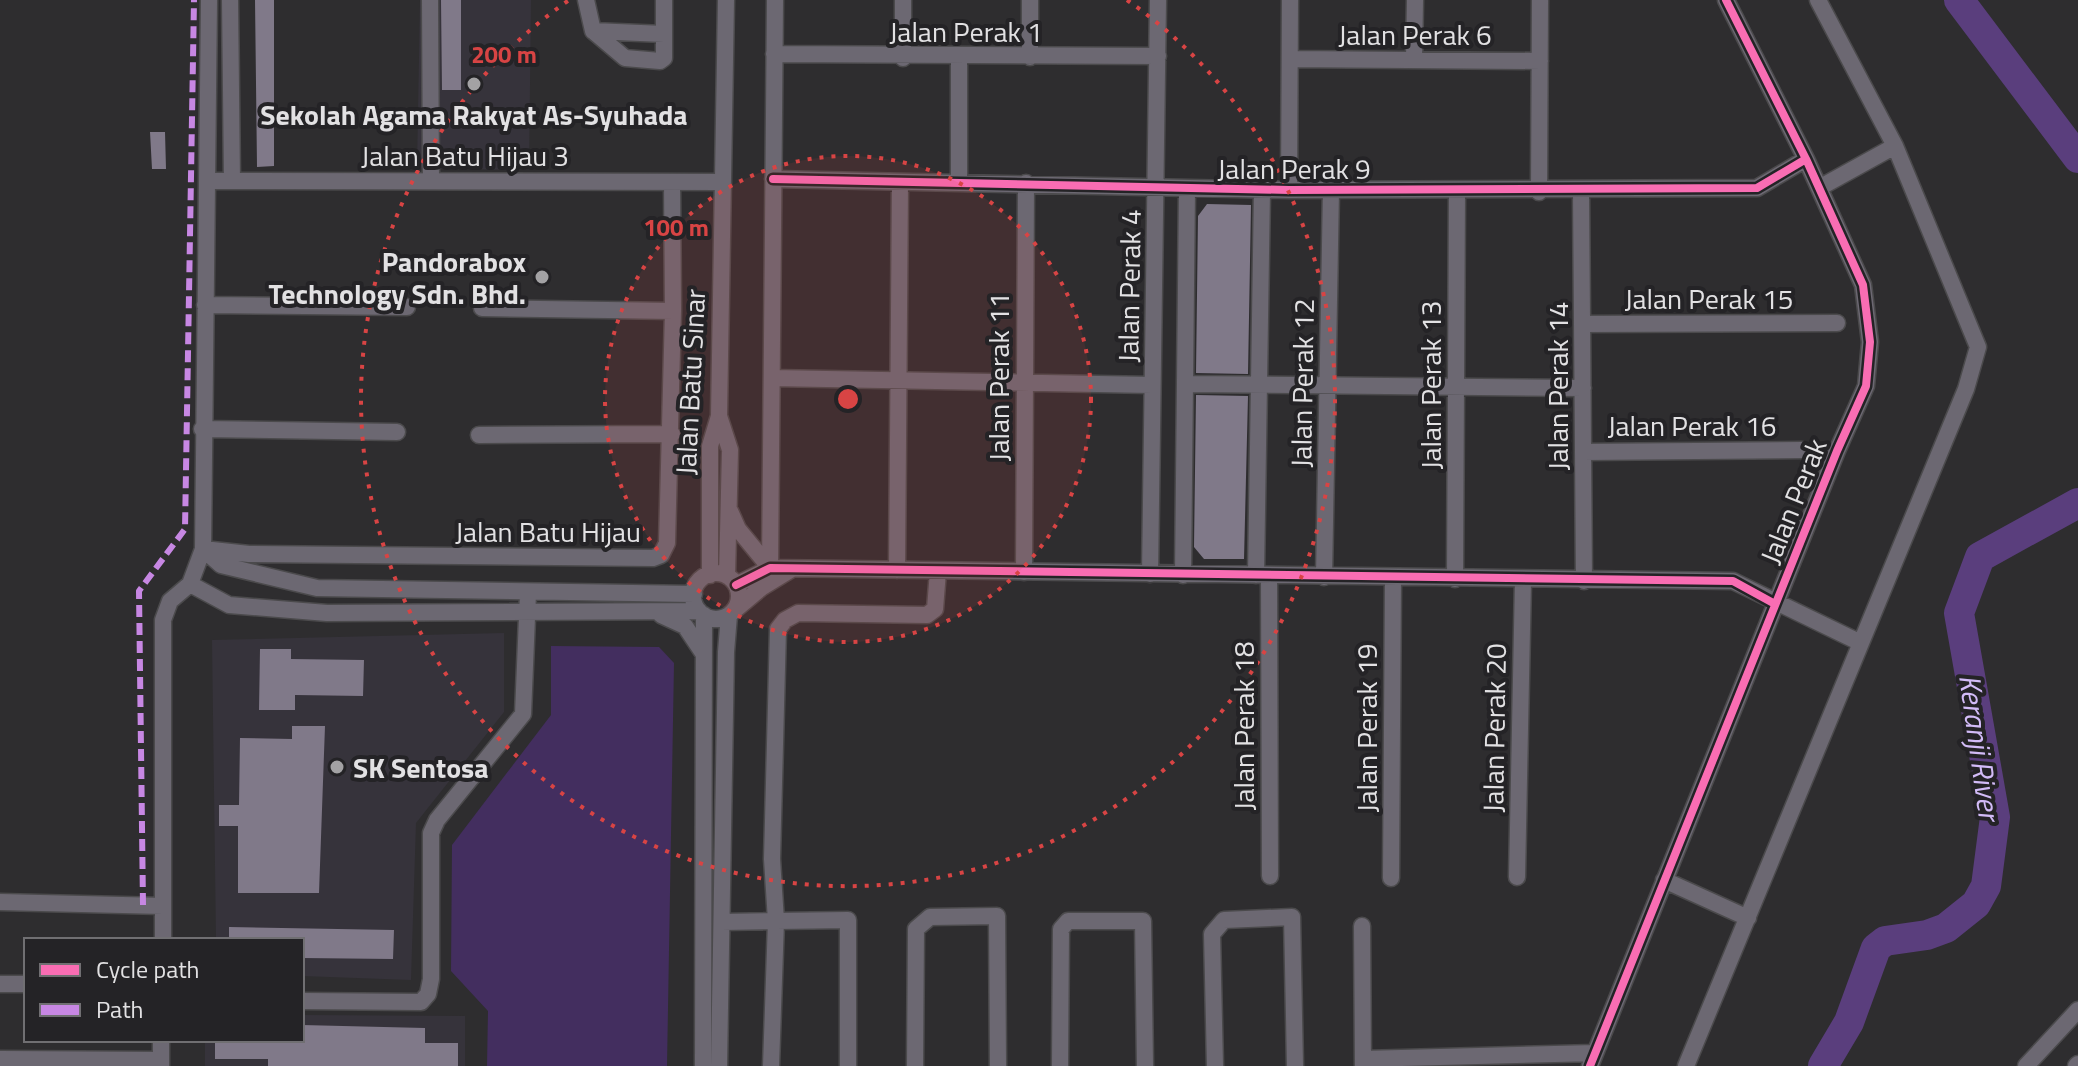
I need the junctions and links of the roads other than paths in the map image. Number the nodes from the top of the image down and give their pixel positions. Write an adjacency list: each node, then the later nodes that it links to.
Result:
1 (209, 0): 30 (street)
2 (230, 0): 31 (street)
3 (430, 0): 28 (street)
4 (586, 0): 16 (street)
5 (664, 0): 17 (street)
6 (726, 0): 33 (street, Jalan Batu Sinar)
7 (775, 0): 18 (street)
8 (903, 0): 22 (street)
9 (1030, 0): 21 (street)
10 (1158, 0): 19 (street, Jalan Perak 4)
11 (1290, 0): 23 (street)
12 (1415, 0): 24 (street)
13 (1540, 0): 25 (street)
14 (1726, 0): 27 (street, Jalan Perak)
15 (1818, 0): 26 (street)
16 (593, 31): 17 (street); 17 (street)
17 (664, 34)
18 (774, 54): 22 (street, Jalan Perak 1); 29 (street)
19 (1158, 56): 21 (street, Jalan Perak 1); 37 (street, Jalan Perak 4)
20 (959, 57): 21 (street, Jalan Perak 1); 22 (street, Jalan Perak 1); 35 (street)
21 (1030, 57)
22 (903, 58)
23 (1290, 59): 24 (street, Jalan Perak 6); 41 (street)
24 (1414, 60): 25 (street, Jalan Perak 6)
25 (1540, 61): 45 (street)
26 (1895, 146): 38 (street); 93 (street)
27 (1806, 159): 38 (street, Jalan Perak); 44 (street, Jalan Perak 9)
28 (431, 179): 31 (street, Jalan Batu Hijau 3); 32 (street, Jalan Batu Hijau 3)
29 (773, 179): 34 (street, Jalan Perak 9); 52 (street)
30 (208, 181): 31 (street, Jalan Batu Hijau 3); 46 (street)
31 (232, 181)
32 (672, 182): 33 (street, Jalan Batu Hijau 3); 49 (street, Jalan Batu Hijau)
33 (723, 182): 61 (street, Jalan Batu Sinar)
34 (900, 182): 35 (street, Jalan Perak 9); 53 (street)
35 (959, 183): 36 (street, Jalan Perak 9)
36 (1026, 183): 37 (street, Jalan Perak 9); 54 (street, Jalan Perak 11)
37 (1157, 188): 39 (street, Jalan Perak 9); 57 (street, Jalan Perak 4)
38 (1819, 188): 88 (street, Jalan Perak)
39 (1187, 189): 40 (street, Jalan Perak 9); 55 (street, Jalan Perak 4)
40 (1262, 190): 41 (street, Jalan Perak 9); 56 (street, Jalan Perak 18)
41 (1289, 190): 42 (street, Jalan Perak 9)
42 (1331, 190): 43 (street, Jalan Perak 9); 58 (street, Jalan Perak 12)
43 (1457, 191): 45 (street, Jalan Perak 9); 59 (street, Jalan Perak 13)
44 (1581, 191): 45 (street, Jalan Perak 9); 51 (street, Jalan Perak 14)
45 (1539, 192)
46 (205, 305): 47 (street); 62 (street)
47 (407, 307)
48 (482, 308): 49 (street)
49 (673, 311): 64 (street, Jalan Batu Hijau)
50 (1837, 323): 51 (street, Jalan Perak 15)
51 (1582, 324): 60 (street, Jalan Perak 14)
52 (772, 378): 53 (street); 71 (street)
53 (898, 382): 54 (street); 73 (street)
54 (1024, 383): 57 (street); 75 (street, Jalan Perak 11)
55 (1186, 384): 56 (street); 77 (street, Jalan Perak 4)
56 (1258, 384): 58 (street); 78 (street, Jalan Perak 18)
57 (1152, 385): 76 (street, Jalan Perak 4)
58 (1328, 385): 59 (street); 79 (street, Jalan Perak 12)
59 (1457, 387): 60 (street); 82 (street, Jalan Perak 13)
60 (1583, 388): 67 (street, Jalan Perak 14)
61 (719, 416): 68 (street); 70 (street, Jalan Batu Sinar)
62 (202, 429): 63 (street); 69 (street)
63 (397, 432)
64 (672, 434): 65 (street); 69 (street, Jalan Batu Hijau)
65 (479, 435)
66 (1802, 450): 67 (street, Jalan Perak 16)
67 (1583, 452): 84 (street, Jalan Perak 14)
68 (728, 508): 71 (street); 81 (street)
69 (203, 549): 85 (street); 86 (street)
70 (710, 552): 81 (street, Jalan Batu Sinar); 87 (street)
71 (770, 568): 72 (street); 81 (street)
72 (793, 568): 73 (street); 90 (street)
73 (897, 570): 74 (street)
74 (938, 571): 75 (street); 102 (street)
75 (1024, 572): 76 (street)
76 (1150, 574): 77 (street)
77 (1183, 575): 78 (street)
78 (1262, 576): 79 (street); 95 (street, Jalan Perak 18)
79 (1324, 577): 80 (street)
80 (1393, 578): 82 (street); 97 (street, Jalan Perak 19)
81 (724, 579): 89 (street); 90 (street)
82 (1455, 579): 83 (street)
83 (1523, 580): 84 (street); 96 (street, Jalan Perak 20)
84 (1584, 581): 88 (street)
85 (190, 584): 91 (street); 100 (street)
86 (528, 593): 87 (street); 91 (street)
87 (661, 594): 89 (street)
88 (1775, 604): 93 (street); 98 (street, Jalan Perak)
89 (699, 607): 90 (street); 92 (street); 94 (street)
90 (732, 613): 103 (street)
91 (527, 614): 92 (street); 108 (street)
92 (651, 614): 94 (street)
93 (1861, 643): 101 (street)
94 (705, 659): 115 (street)
95 (1270, 876)
96 (1517, 877)
97 (1391, 878)
98 (1664, 880): 101 (street); 112 (street, Jalan Perak)
99 (0, 902): 100 (street)
100 (163, 906): 105 (street)
101 (1748, 918): 125 (street)
102 (776, 921): 103 (street); 117 (street); 118 (street)
103 (722, 922): 116 (street)
104 (1362, 926): 114 (street)
105 (163, 938)
106 (0, 984): 107 (street)
107 (24, 984)
108 (304, 1001)
109 (2078, 1010): 126 (street)
110 (161, 1042): 113 (street)
111 (0, 1059): 113 (street)
112 (1593, 1060): 114 (street)
113 (161, 1063)
114 (1363, 1063)
115 (703, 1066)
116 (719, 1066)
117 (771, 1066)
118 (848, 1066)
119 (915, 1066): 120 (street)
120 (998, 1066)
121 (1060, 1066): 122 (street)
122 (1145, 1066)
123 (1215, 1066): 124 (street)
124 (1295, 1066)
125 (1686, 1066)
126 (2026, 1066)

